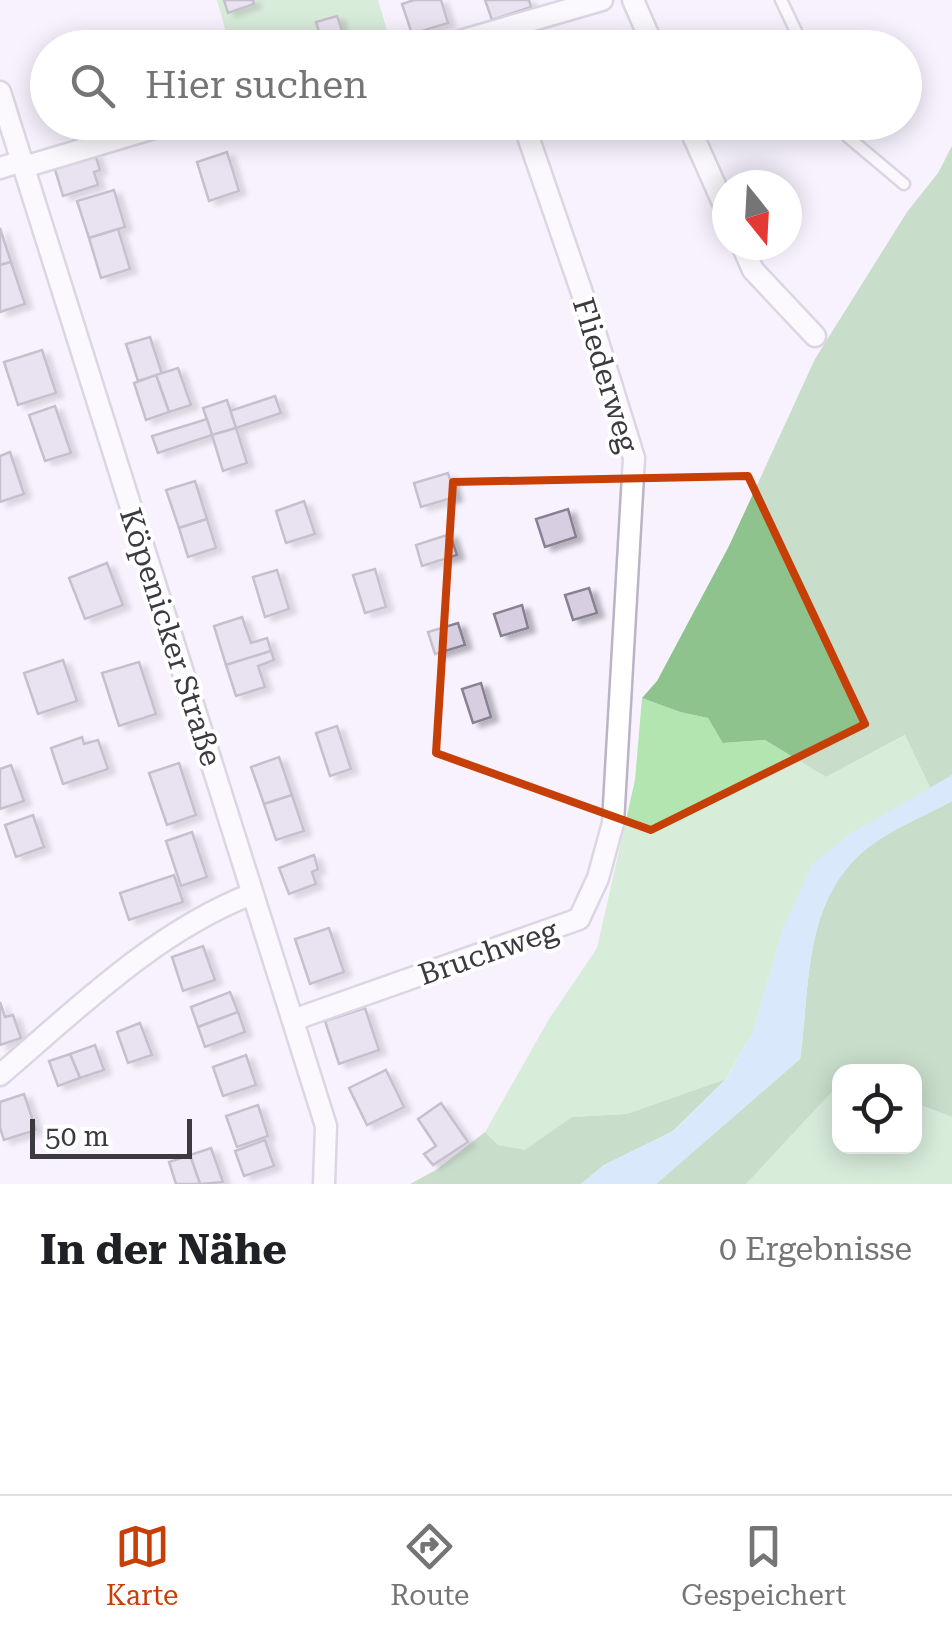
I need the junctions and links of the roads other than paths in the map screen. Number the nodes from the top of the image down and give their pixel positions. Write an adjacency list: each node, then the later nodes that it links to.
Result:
1 (599, 0): 4 (street)
2 (633, 0): 5 (street)
3 (781, 0): 6 (lane)
4 (521, 30)
5 (646, 30)
6 (795, 30)
7 (0, 92): 12 (street, Köpenicker Straße)
8 (109, 140): 12 (street)
9 (529, 140): 18 (street, Fliederweg)
10 (696, 140): 14 (street)
11 (853, 140): 15 (lane)
12 (23, 164): 13 (street); 19 (street, Köpenicker Straße)
13 (0, 168)
14 (712, 177)
15 (904, 184)
16 (749, 260): 17 (street)
17 (815, 336)
18 (620, 696): 20 (street, Bruchweg)
19 (252, 894): 20 (street, Köpenicker Straße); 21 (street)
20 (292, 1020): 22 (street, Köpenicker Straße)
21 (0, 1075)
22 (324, 1184)

